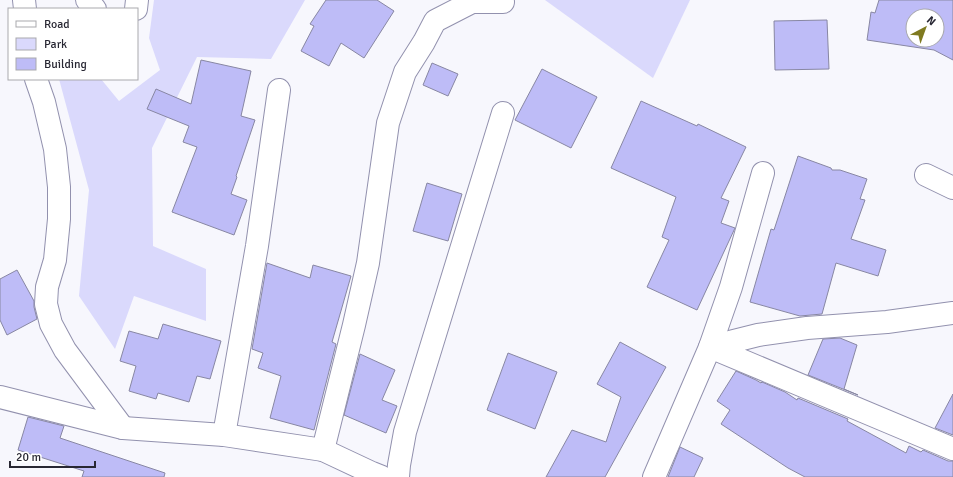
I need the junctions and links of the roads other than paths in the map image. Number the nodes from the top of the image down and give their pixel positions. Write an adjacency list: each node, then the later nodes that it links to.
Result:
1 (87, 0): 3 (street)
2 (503, 2): 16 (street)
3 (95, 8)
4 (36, 80): 13 (street)
5 (279, 90): 14 (street)
6 (503, 113): 18 (street)
7 (763, 173): 11 (street)
8 (926, 175): 9 (street)
9 (953, 188)
10 (953, 313): 11 (street)
11 (710, 347): 15 (street); 19 (street)
12 (0, 397): 13 (street)
13 (123, 428): 14 (street)
14 (224, 435): 16 (street)
15 (953, 449)
16 (323, 450): 17 (street)
17 (382, 477)
18 (398, 477)
19 (654, 477)

